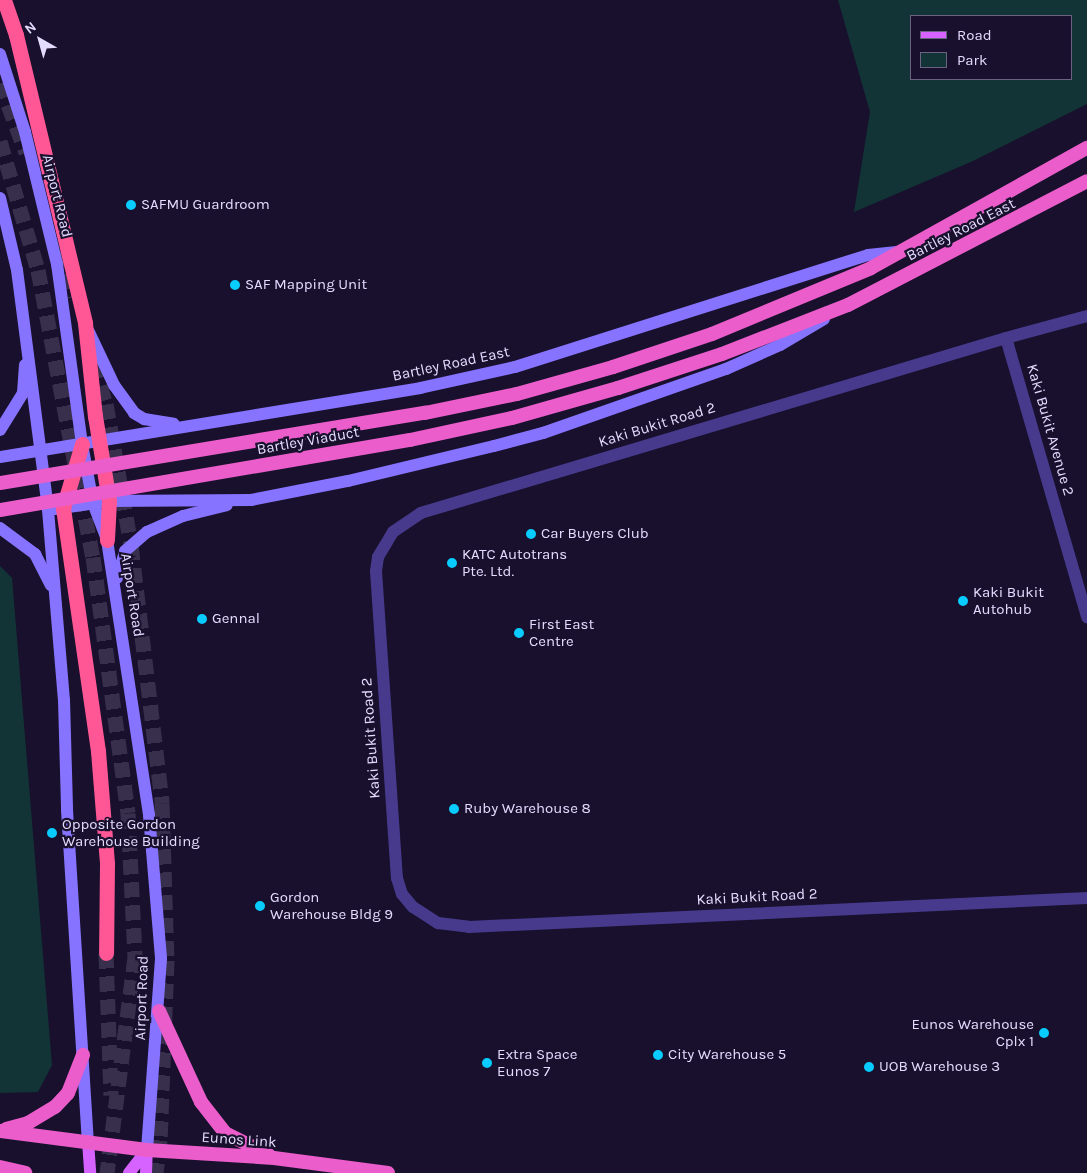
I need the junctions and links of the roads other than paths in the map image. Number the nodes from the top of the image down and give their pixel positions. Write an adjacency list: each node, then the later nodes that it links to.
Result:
1 (4, 0): 9 (highway)
2 (0, 54): 17 (main road, Airport Road)
3 (1087, 148): 6 (highway, Bartley Road East)
4 (1087, 181): 7 (highway, Bartley Road East)
5 (0, 198): 10 (main road)
6 (897, 252): 12 (highway, Bartley Road East); 14 (main road, Bartley Road East)
7 (848, 305): 13 (highway, Bartley Road East); 21 (main road, Bartley Road East)
8 (1087, 316): 11 (street, Kaki Bukit Road 2)
9 (85, 323): 14 (main road); 16 (highway)
10 (27, 334): 15 (main road); 18 (main road)
11 (1006, 338): 31 (street, Kaki Bukit Avenue 2); 32 (street, Kaki Bukit Road 2)
12 (613, 367): 20 (highway, Bartley Viaduct, bridge)
13 (618, 388): 25 (highway, Bartley Viaduct, bridge)
14 (185, 426): 16 (main road, Bartley Road East)
15 (0, 430)
16 (99, 442): 17 (main road, Bartley Road East); 22 (highway)
17 (82, 444): 18 (main road, Bartley Road East); 23 (main road, Airport Road); 24 (highway)
18 (41, 450): 19 (main road, Bartley Road East); 26 (main road)
19 (0, 457)
20 (0, 483)
21 (251, 500): 22 (main road, Bartley Road East); 29 (main road)
22 (109, 501): 23 (main road, Bartley Road East); 28 (highway)
23 (93, 503): 24 (main road, Bartley Road East); 28 (main road, Airport Road)
24 (63, 508): 26 (main road, Bartley Road East); 33 (highway)
25 (0, 510)
26 (48, 510): 30 (main road)
27 (0, 528): 30 (main road)
28 (107, 540): 29 (main road, Airport Road)
29 (115, 588): 34 (main road, Airport Road)
30 (53, 590): 35 (main road)
31 (1087, 617)
32 (1087, 898)
33 (106, 954)
34 (159, 1011): 38 (main road, Airport Road); 39 (highway)
35 (83, 1055): 36 (highway); 37 (main road)
36 (0, 1131): 37 (highway, Eunos Link)
37 (88, 1141): 38 (highway, Eunos Link); 42 (main road)
38 (147, 1150): 39 (highway, Eunos Link); 43 (main road); 44 (main road, Airport Road)
39 (274, 1158): 45 (highway, Eunos Link)
40 (0, 1168): 41 (highway)
41 (22, 1173)
42 (90, 1173)
43 (129, 1173)
44 (146, 1173)
45 (388, 1173)

